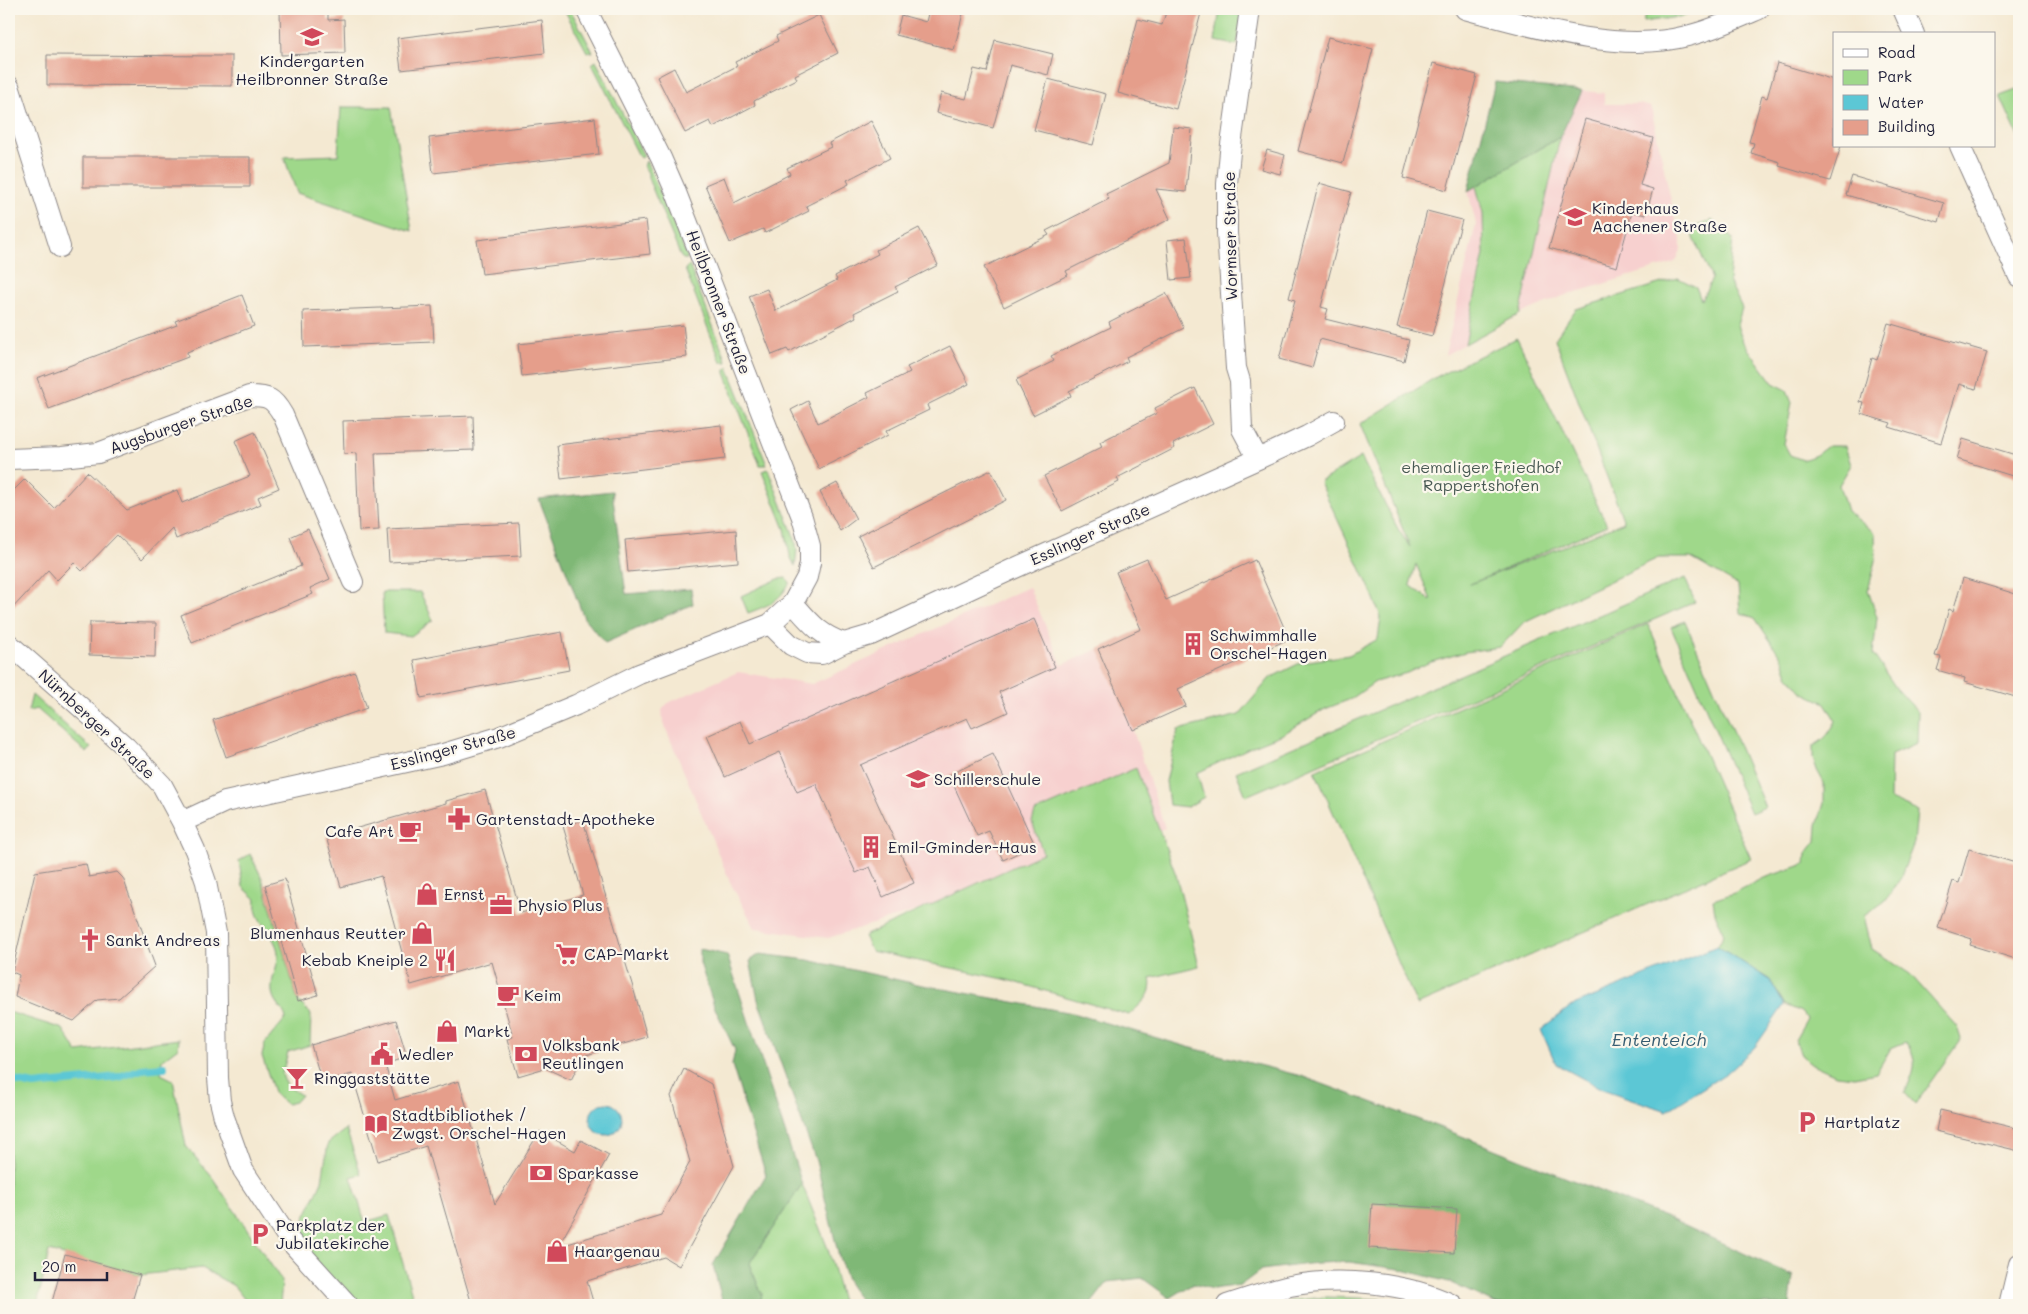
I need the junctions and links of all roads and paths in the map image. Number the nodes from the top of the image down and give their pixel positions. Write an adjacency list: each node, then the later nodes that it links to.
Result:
1 (586, 9): 15 (street, Heilbronner Straße)
2 (1250, 9): 13 (street, Wormser Straße)
3 (1465, 9): 4 (street)
4 (1759, 9)
5 (1902, 9): 6 (street)
6 (1913, 32)
7 (9, 86): 9 (street)
8 (1961, 148): 10 (street)
9 (60, 247)
10 (2019, 277)
11 (1334, 420): 13 (street, Esslinger Straße)
12 (9, 459): 14 (street, Augsburger Straße)
13 (1258, 459): 17 (street, Esslinger Straße)
14 (353, 582)
15 (793, 602): 16 (street, Esslinger Straße); 17 (street)
16 (770, 624): 17 (street, Esslinger Straße); 19 (street, Esslinger Straße)
17 (844, 643)
18 (9, 644): 19 (street, Nürnberger Straße)
19 (182, 822): 21 (street, Nürnberger Straße)
20 (2019, 1264): 24 (street)
21 (348, 1305)
22 (1227, 1305): 23 (street)
23 (1453, 1305)
24 (2009, 1305)

